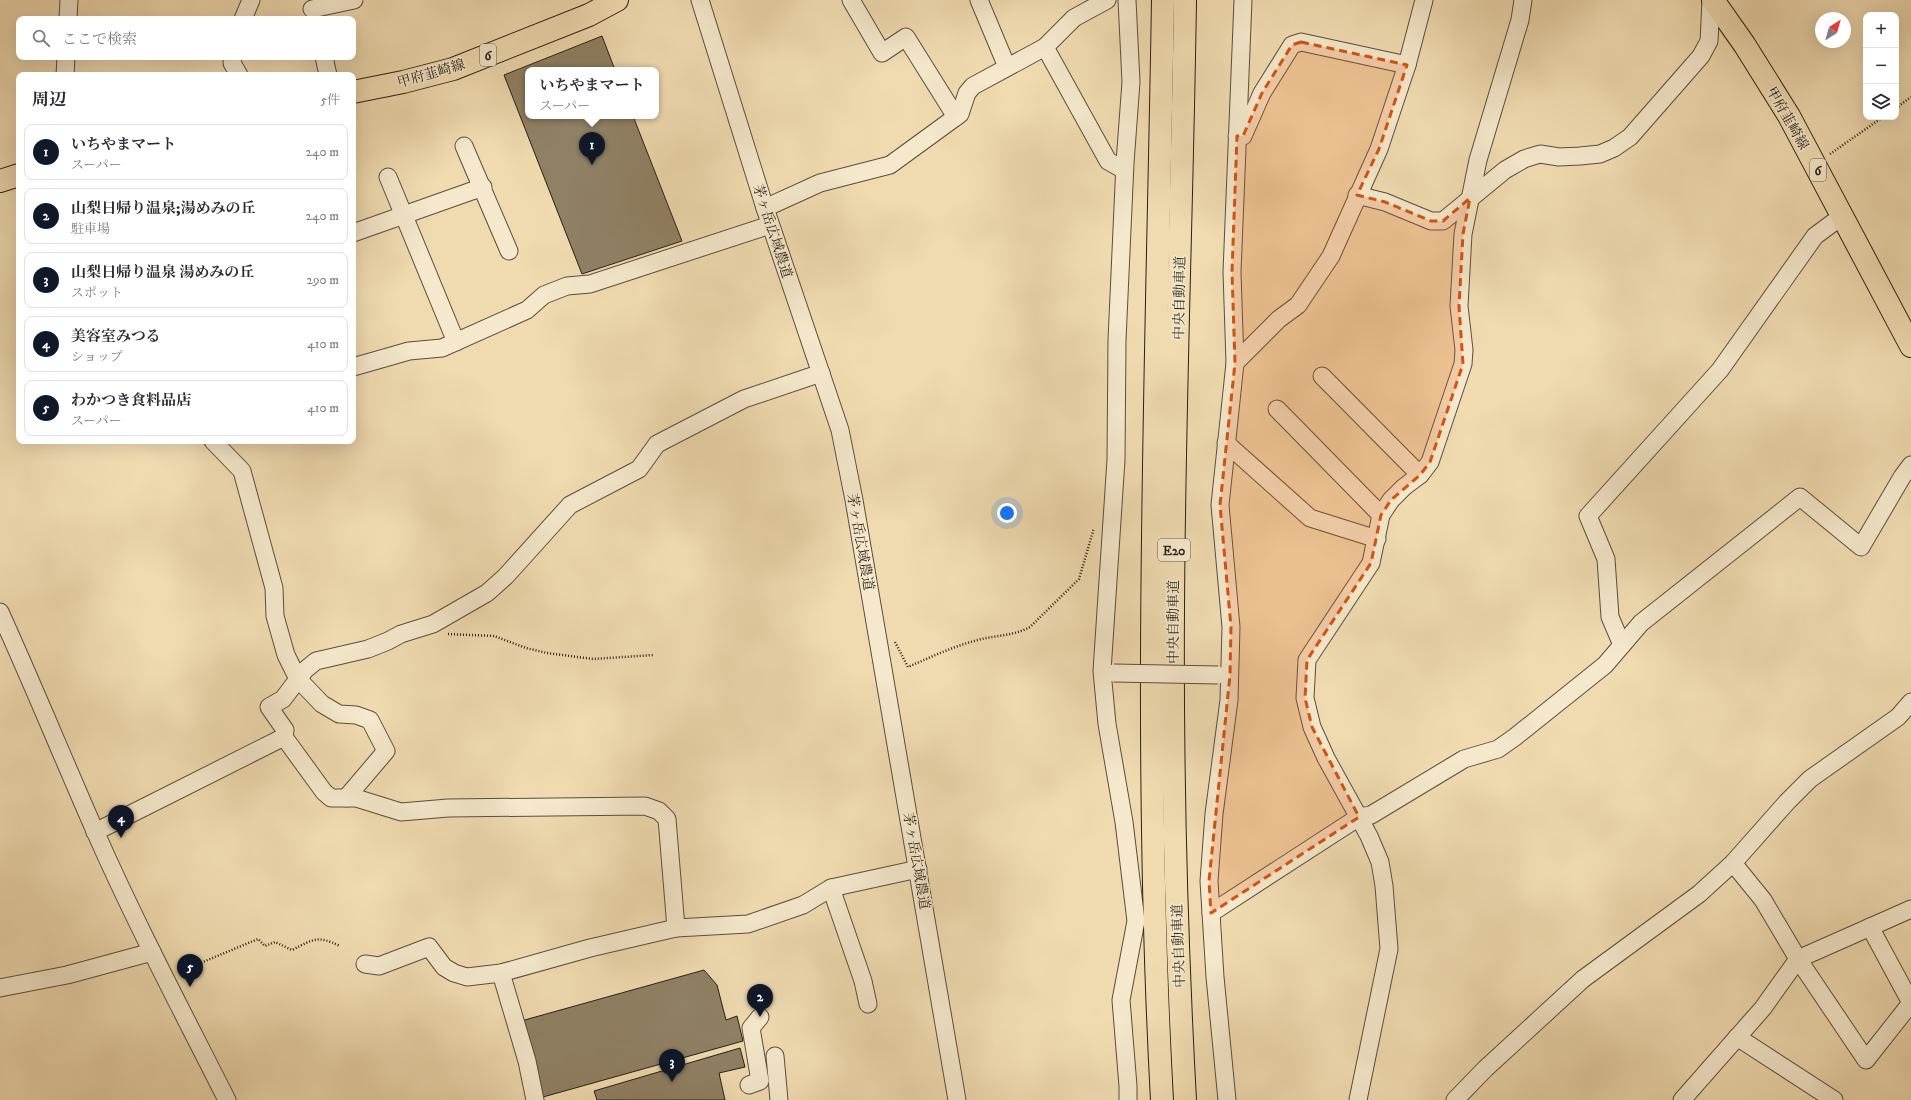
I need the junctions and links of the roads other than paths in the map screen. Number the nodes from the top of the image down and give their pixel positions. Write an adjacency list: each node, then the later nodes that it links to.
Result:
1 (69, 0): 18 (street)
2 (251, 0): 19 (street)
3 (354, 0): 17 (street)
4 (617, 0): 29 (main road, 甲府韮崎線 / 6)
5 (700, 0): 41 (street, 茅ヶ岳広域農道)
6 (851, 0): 31 (street)
7 (979, 0): 25 (street)
8 (1107, 0): 20 (street)
9 (1127, 0): 34 (street)
10 (1155, 0): 30 (main road)
11 (1163, 0): 30 (main road, 中央自動車道 / E20)
12 (1186, 0): 93 (main road, 中央自動車道 / E20)
13 (1243, 0): 32 (street)
14 (1424, 0): 24 (street)
15 (1523, 0): 40 (street)
16 (1712, 0): 40 (street); 43 (main road, 甲府韮崎線 / 6)
17 (312, 9)
18 (68, 16)
19 (244, 16)
20 (1044, 47): 25 (street); 34 (street)
21 (66, 60): 26 (street)
22 (232, 60): 27 (street)
23 (325, 60): 28 (street)
24 (1407, 65): 32 (street); 39 (street)
25 (1007, 67): 31 (street)
26 (65, 72)
27 (237, 72)
28 (327, 72)
29 (356, 91)
30 (1161, 109): 92 (main road, 中央自動車道 / E20)
31 (956, 117): 41 (street)
32 (1237, 136): 49 (street)
33 (464, 146): 38 (street)
34 (1124, 170): 62 (street)
35 (16, 176): 37 (main road)
36 (388, 177): 42 (street)
37 (0, 181)
38 (483, 187): 42 (street); 46 (street)
39 (1357, 195): 40 (street); 49 (street)
40 (1470, 198): 57 (street)
41 (765, 208): 44 (street, 茅ヶ岳広域農道)
42 (404, 215): 45 (street); 47 (street)
43 (1842, 216): 48 (main road, 甲府韮崎線 / 6); 61 (street)
44 (770, 225): 47 (street); 51 (street, 茅ヶ岳広域農道)
45 (356, 232)
46 (509, 251)
47 (456, 342): 50 (street)
48 (1911, 346)
49 (1235, 363): 54 (street)
50 (356, 366)
51 (821, 373): 64 (street); 71 (street, 茅ヶ岳広域農道)
52 (1322, 376): 57 (street)
53 (1277, 409): 58 (street)
54 (1226, 443): 59 (street); 63 (street)
55 (216, 444): 64 (street)
56 (1911, 465): 61 (street)
57 (1420, 475): 58 (street)
58 (1381, 515): 59 (street)
59 (1377, 539): 68 (street)
60 (0, 613): 69 (street)
61 (1622, 645): 68 (street)
62 (1108, 672): 63 (street, bridge); 91 (street)
63 (1224, 675): 74 (street)
64 (298, 679): 66 (street); 67 (street)
65 (1911, 702): 70 (street)
66 (284, 737): 67 (street); 69 (street)
67 (346, 798): 76 (street)
68 (1359, 817): 74 (street); 95 (street)
69 (95, 832): 77 (street)
70 (1734, 863): 78 (street); 96 (street)
71 (918, 869): 72 (street); 90 (street, 茅ヶ岳広域農道)
72 (831, 888): 76 (street); 82 (street)
73 (1911, 909): 75 (street)
74 (1211, 913): 94 (street)
75 (1870, 927): 78 (street); 78 (street)
76 (676, 928): 80 (street)
77 (152, 952): 81 (street); 87 (street)
78 (1798, 959): 84 (street)
79 (365, 964): 80 (street)
80 (501, 973): 88 (street)
81 (0, 988)
82 (868, 1004)
83 (760, 1017): 86 (street)
84 (1738, 1037): 97 (street); 98 (street)
85 (775, 1056): 89 (street)
86 (749, 1085)
87 (226, 1100)
88 (535, 1100)
89 (779, 1100)
90 (957, 1100)
91 (1128, 1100)
92 (1162, 1100)
93 (1185, 1100)
94 (1227, 1100)
95 (1358, 1100)
96 (1455, 1100)
97 (1682, 1100)
98 (1834, 1100)

